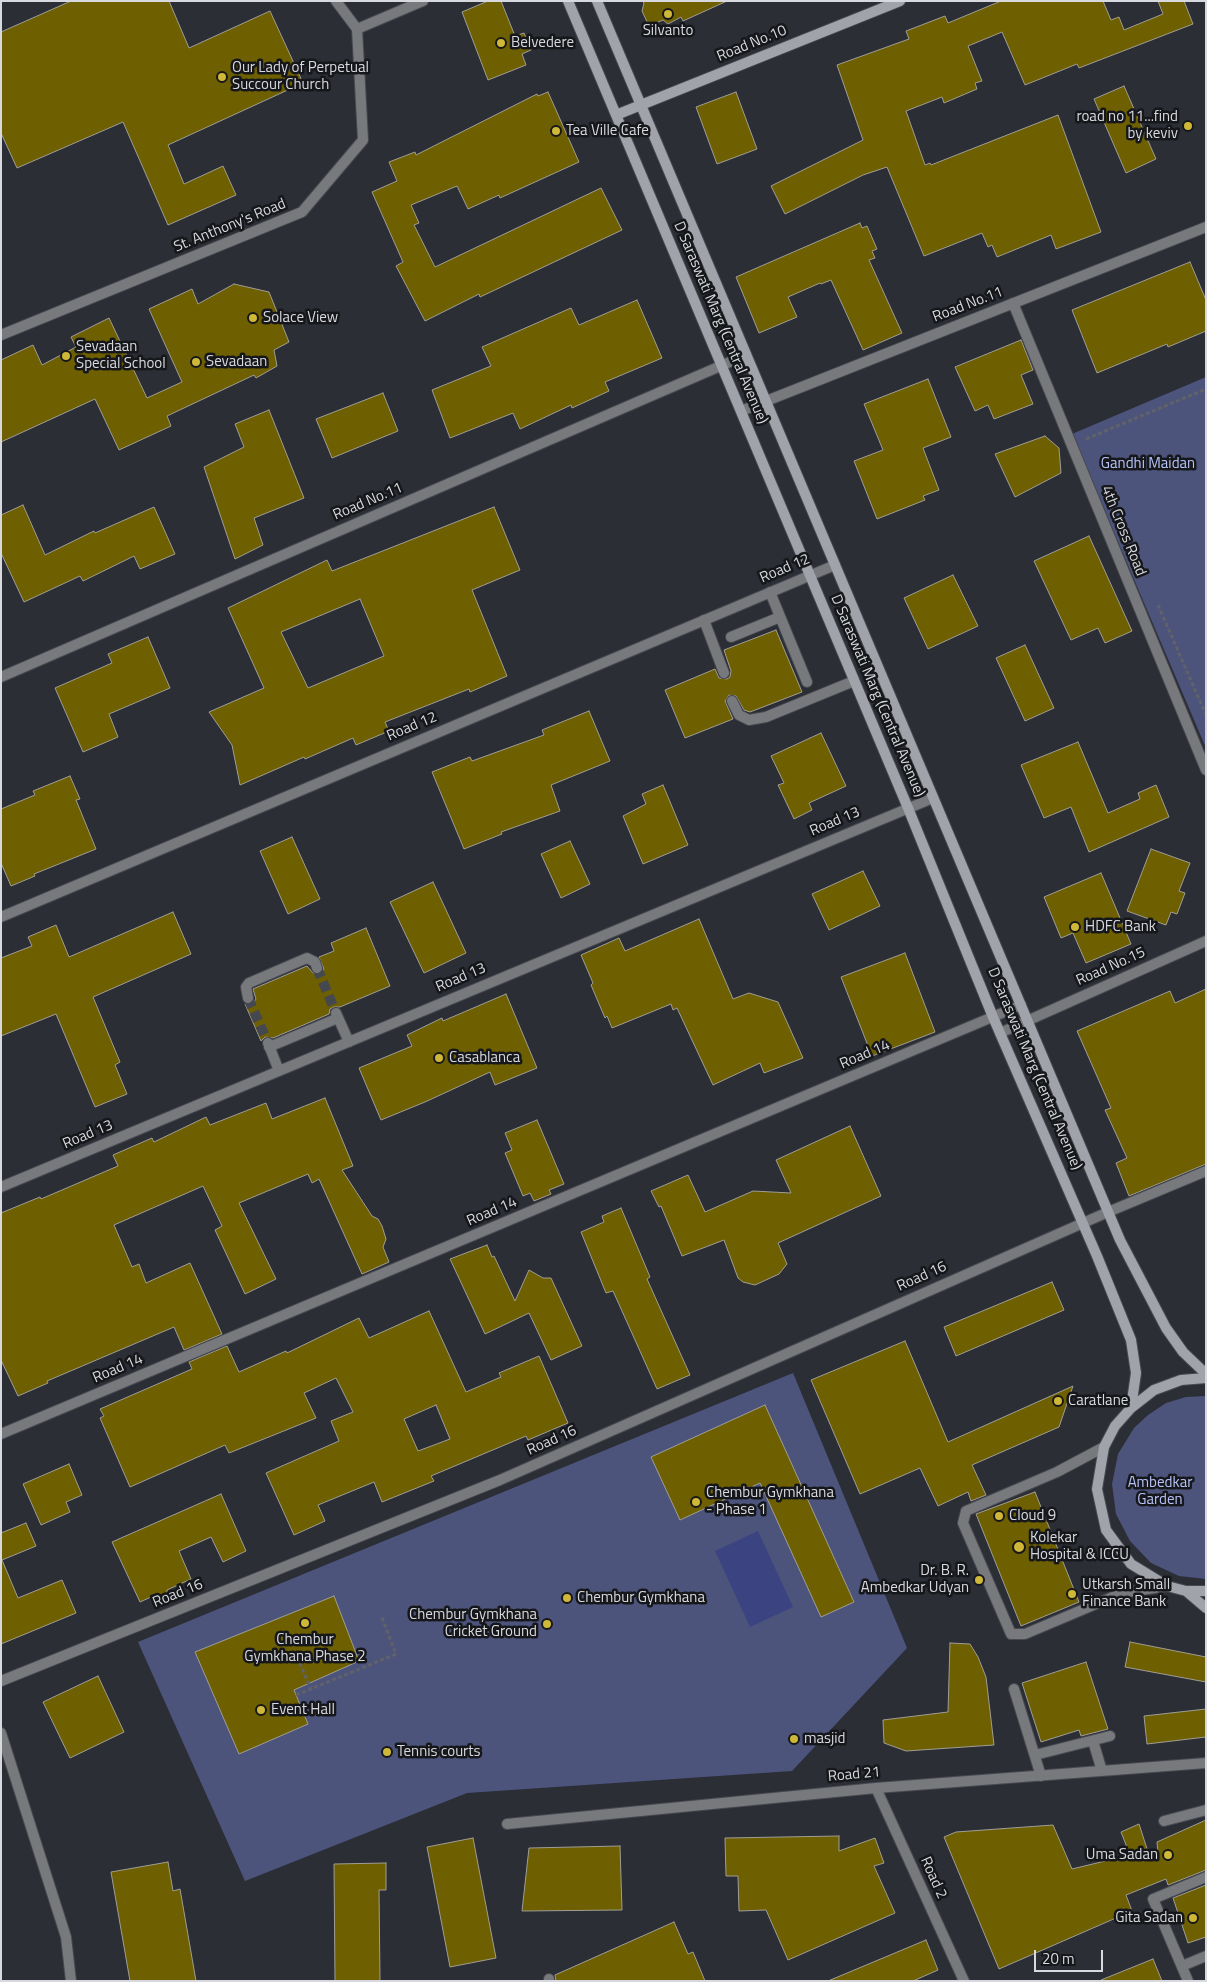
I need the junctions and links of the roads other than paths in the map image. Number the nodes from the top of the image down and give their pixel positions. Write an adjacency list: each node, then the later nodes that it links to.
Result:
1 (336, 1): 6 (street)
2 (423, 1): 6 (street)
3 (568, 1): 8 (main road, D Saraswati Marg (Central Avenue))
4 (597, 1): 7 (main road, D Saraswati Marg (Central Avenue))
5 (900, 1): 7 (main road, Road No.10)
6 (357, 29): 11 (street, St. Anthony's Road)
7 (640, 105): 8 (main road, Road No.10); 12 (main road, D Saraswati Marg (Central Avenue))
8 (616, 115): 13 (main road, D Saraswati Marg (Central Avenue))
9 (1206, 227): 10 (street, Road No.11)
10 (1013, 303): 14 (street, Road No.11); 27 (street, 4th Cross Road)
11 (1, 335)
12 (746, 355): 13 (street, Road No.11); 14 (main road, D Saraswati Marg (Central Avenue))
13 (722, 366): 15 (main road, D Saraswati Marg (Central Avenue)); 23 (street, Road No.11)
14 (765, 400): 15 (street, Road No.11); 16 (main road, D Saraswati Marg (Central Avenue))
15 (741, 411): 17 (main road, D Saraswati Marg (Central Avenue))
16 (835, 565): 17 (street, Road 12); 28 (main road, D Saraswati Marg (Central Avenue))
17 (810, 575): 18 (street, Road 12); 24 (main road, D Saraswati Marg (Central Avenue))
18 (770, 592): 19 (street); 20 (street, Road 12)
19 (780, 617): 21 (street); 25 (street)
20 (704, 620): 22 (street); 30 (street, Road 12)
21 (731, 637)
22 (724, 673)
23 (1, 677)
24 (854, 680): 26 (street); 29 (main road, D Saraswati Marg (Central Avenue))
25 (807, 682)
26 (732, 701)
27 (1206, 770)
28 (933, 798): 29 (street, Road 13); 34 (main road, D Saraswati Marg (Central Avenue))
29 (908, 808): 35 (main road, D Saraswati Marg (Central Avenue)); 38 (street, Road 13)
30 (1, 917)
31 (1206, 941): 36 (street, Road No.15)
32 (317, 968): 33 (street)
33 (248, 998)
34 (1021, 1005): 35 (street, Road 14); 36 (main road, D Saraswati Marg (Central Avenue))
35 (994, 1017): 37 (main road, D Saraswati Marg (Central Avenue)); 47 (street, Road 14)
36 (1028, 1020): 37 (street, Road No.15); 42 (main road, D Saraswati Marg (Central Avenue))
37 (1000, 1032): 43 (main road, D Saraswati Marg (Central Avenue))
38 (348, 1042): 39 (street, Road 13); 39 (street)
39 (279, 1071): 41 (street, Road 13)
40 (1206, 1171): 42 (street, Road 16)
41 (1, 1187)
42 (1108, 1212): 43 (street, Road 16); 44 (main road, D Saraswati Marg (Central Avenue))
43 (1083, 1222): 46 (main road, D Saraswati Marg (Central Avenue)); 53 (street, Road 16)
44 (1206, 1374)
45 (1206, 1378): 46 (main road)
46 (1130, 1408): 48 (main road)
47 (1, 1434)
48 (1104, 1448): 49 (main road); 49 (street)
49 (1167, 1586): 50 (main road)
50 (1186, 1591): 51 (main road); 52 (main road)
51 (1206, 1591)
52 (1206, 1608)
53 (1, 1680)
54 (1014, 1689): 58 (street)
55 (1, 1733): 69 (street)
56 (1110, 1736): 57 (street)
57 (1093, 1741): 58 (street); 60 (street)
58 (1035, 1755): 61 (street)
59 (1206, 1763): 60 (street, Road 21)
60 (1102, 1771): 61 (street, Road 21)
61 (1041, 1776): 62 (street, Road 21)
62 (876, 1788): 65 (street, Road 21); 70 (street, Road 2)
63 (1206, 1810): 64 (street)
64 (1164, 1821)
65 (507, 1824)
66 (1206, 1877): 68 (street)
67 (1206, 1956): 68 (street)
68 (1182, 1966): 71 (street)
69 (71, 1981)
70 (964, 1981)
71 (1188, 1981)

